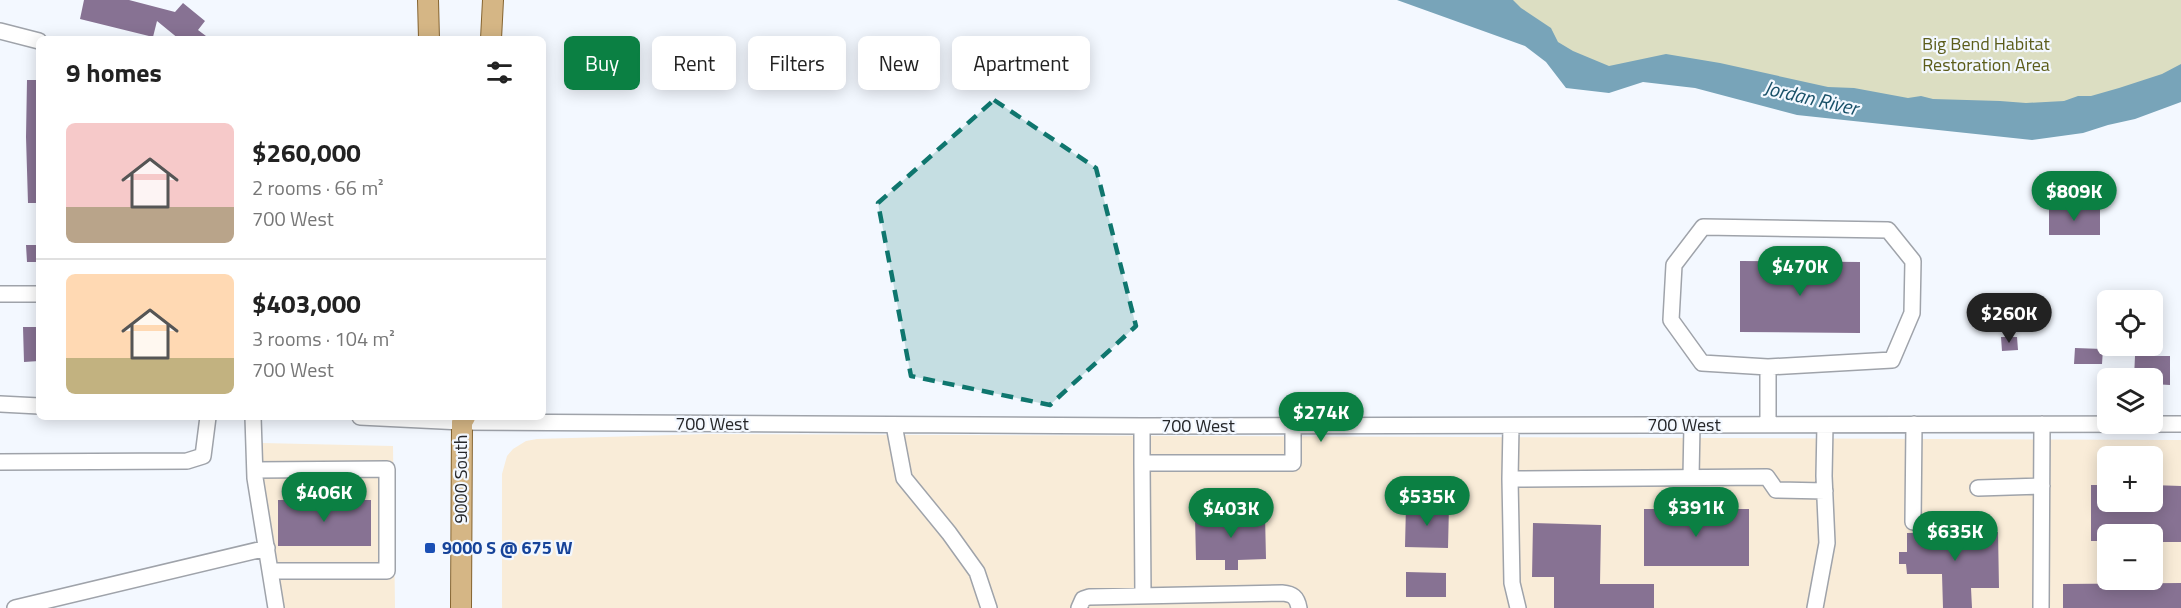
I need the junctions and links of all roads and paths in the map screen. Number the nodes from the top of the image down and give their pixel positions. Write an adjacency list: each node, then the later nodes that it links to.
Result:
1 (428, 0): 4 (main road)
2 (493, 0): 5 (main road)
3 (0, 31): 6 (street)
4 (429, 36)
5 (492, 36)
6 (36, 40)
7 (0, 294): 8 (street)
8 (36, 294)
9 (1768, 367): 9 (street); 21 (street)
10 (0, 404): 11 (street)
11 (36, 406)
12 (208, 420): 26 (street)
13 (253, 420): 28 (street)
14 (461, 420): 40 (main road, 9000 South)
15 (533, 420): 19 (street, 700 West)
16 (1914, 424): 17 (street, 700 West); 22 (street, 700 West); 34 (street)
17 (2042, 424): 18 (street, 700 West); 31 (street)
18 (2181, 424)
19 (894, 425): 23 (street, 700 West); 41 (street)
20 (1692, 425): 21 (street, 700 West); 24 (street, 700 West); 29 (street)
21 (1768, 425): 22 (street, 700 West)
22 (1825, 425): 33 (street)
23 (1142, 426): 25 (street, 700 West); 27 (street)
24 (1511, 426): 25 (street, 700 West); 30 (street)
25 (1293, 427): 27 (street)
26 (0, 462)
27 (1142, 464): 37 (street)
28 (255, 470): 35 (street); 36 (street)
29 (1691, 477): 30 (street); 33 (street)
30 (1510, 479): 44 (street)
31 (2042, 486): 32 (street); 46 (street)
32 (1978, 488)
33 (1825, 491): 45 (street)
34 (1913, 522)
35 (267, 548): 36 (street); 38 (street)
36 (270, 572): 39 (street)
37 (1143, 596): 42 (street); 43 (street)
38 (15, 608)
39 (276, 608)
40 (461, 608)
41 (989, 608)
42 (1079, 608)
43 (1299, 608)
44 (1518, 608)
45 (1815, 608)
46 (2041, 608)

